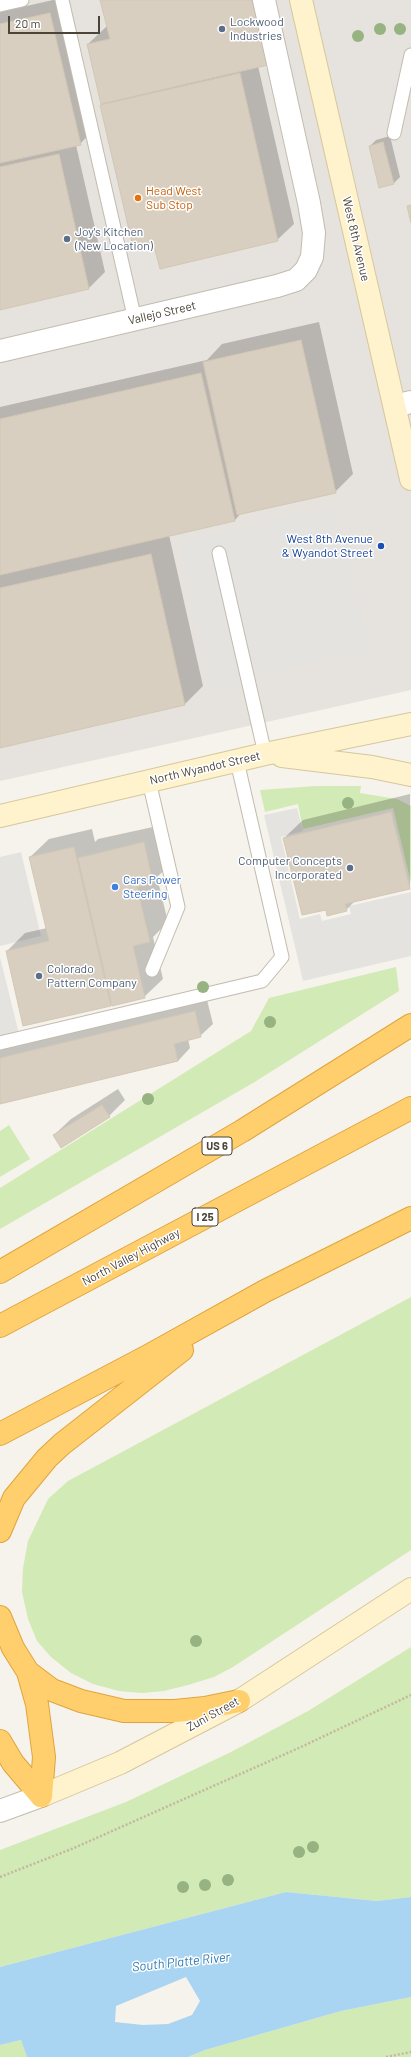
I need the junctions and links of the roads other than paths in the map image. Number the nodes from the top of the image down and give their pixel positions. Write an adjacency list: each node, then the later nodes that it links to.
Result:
1 (22, 0): 5 (lane)
2 (62, 0): 8 (lane)
3 (264, 0): 8 (street, Vallejo Street)
4 (301, 0): 10 (main road, West 8th Avenue)
5 (0, 5)
6 (411, 55): 7 (lane)
7 (394, 133)
8 (135, 320): 9 (street, Vallejo Street)
9 (0, 351)
10 (403, 404): 11 (main road, West 8th Avenue)
11 (411, 479)
12 (219, 553): 14 (lane)
13 (411, 724): 14 (main road, North Wyandot Street)
14 (265, 754): 15 (main road, North Wyandot Street); 16 (main road)
15 (236, 761): 17 (main road, North Wyandot Street); 21 (lane)
16 (411, 775)
17 (149, 781): 18 (main road, North Wyandot Street); 19 (lane)
18 (0, 816)
19 (152, 970)
20 (411, 1025): 24 (highway, US 6)
21 (0, 1042)
22 (411, 1108): 26 (highway, North Valley Highway / I 25)
23 (411, 1218): 25 (highway)
24 (0, 1272)
25 (265, 1291): 27 (highway); 28 (highway)
26 (0, 1326)
27 (0, 1434)
28 (0, 1531)
29 (411, 1589): 31 (main road, Zuni Street)
30 (411, 1600): 31 (main road)
31 (380, 1610): 34 (main road, Zuni Street)
32 (0, 1617): 33 (highway)
33 (28, 1672): 34 (highway); 36 (highway)
34 (239, 1701): 36 (main road, Zuni Street)
35 (0, 1740): 36 (highway)
36 (41, 1796): 37 (street, Zuni Street)
37 (0, 1811)

